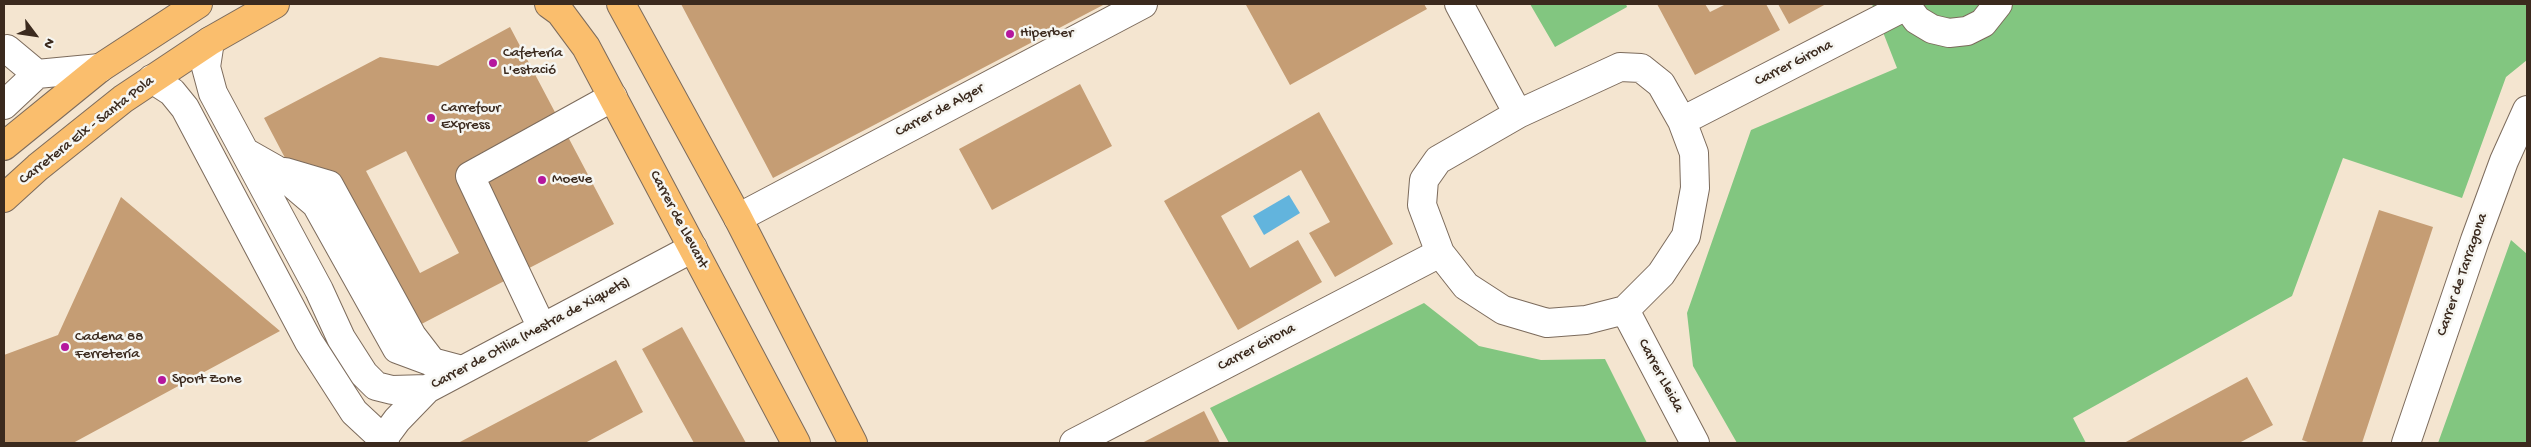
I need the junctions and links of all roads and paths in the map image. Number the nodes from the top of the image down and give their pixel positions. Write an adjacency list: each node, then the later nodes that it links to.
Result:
1 (198, 4): 11 (main road)
2 (276, 4): 9 (main road, Carretera Elx - Santa Pola)
3 (549, 4): 14 (main road, Carrer de Llevant)
4 (621, 4): 22 (main road)
5 (1143, 4): 22 (street, Carrer de Alger)
6 (1459, 4): 17 (street)
7 (1998, 4): 8 (street)
8 (1905, 5): 18 (street, Carrer Girona)
9 (210, 41): 13 (main road, Carretera Elx - Santa Pola); 20 (street)
10 (4, 51): 12 (street)
11 (100, 68): 12 (street); 19 (main road)
12 (37, 74): 15 (street)
13 (152, 79): 21 (main road, Carretera Elx - Santa Pola); 29 (street)
14 (613, 98): 23 (main road, Carrer de Llevant); 26 (street)
15 (4, 105)
16 (2527, 110): 34 (street, Carrer de Tarragona)
17 (1518, 114): 18 (street); 24 (street)
18 (1682, 121): 25 (street)
19 (4, 146)
20 (246, 152): 27 (street); 28 (street)
21 (4, 198)
22 (738, 218): 31 (main road)
23 (693, 248): 26 (street, Carrer de Otilia (Mestra de Xiquets)); 30 (main road, Carrer de Llevant)
24 (1440, 252): 25 (street); 32 (street, Carrer Girona)
25 (1625, 310): 33 (street, Carrer Lleida)
26 (542, 328): 27 (street, Carrer de Otilia (Mestra de Xiquets))
27 (462, 370): 28 (street, Carrer de Otilia (Mestra de Xiquets))
28 (427, 389): 29 (street, Carrer de Otilia (Mestra de Xiquets))
29 (384, 441)
30 (796, 443)
31 (853, 443)
32 (1074, 443)
33 (1695, 443)
34 (2406, 443)

